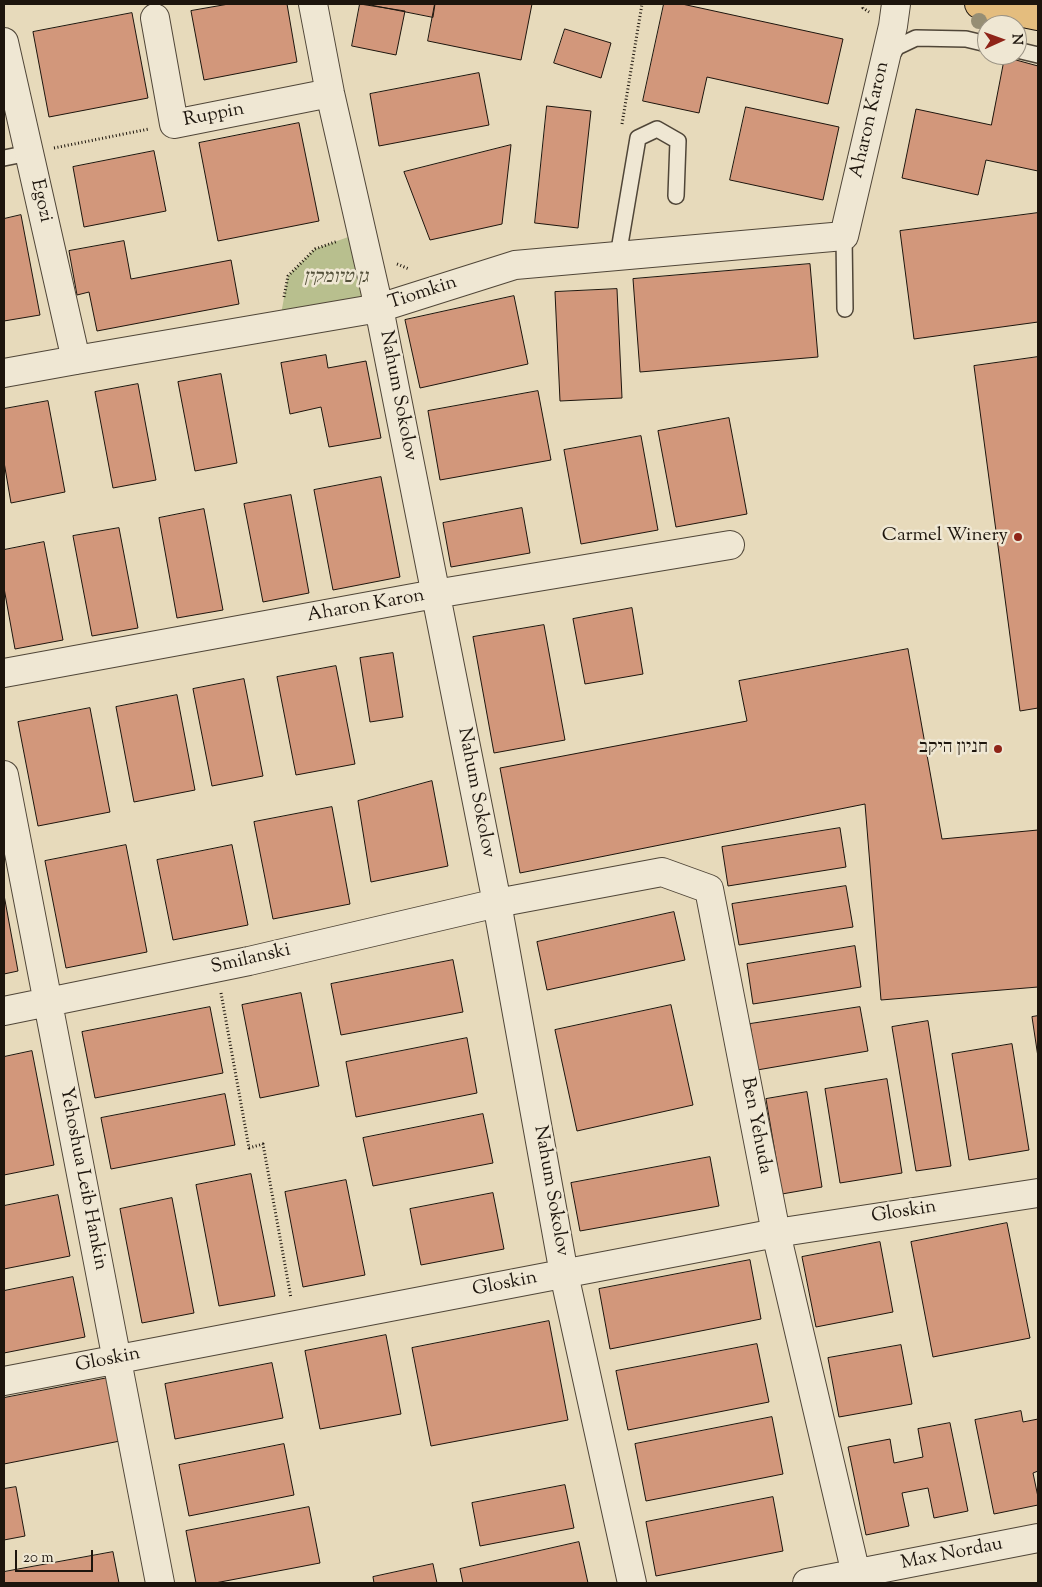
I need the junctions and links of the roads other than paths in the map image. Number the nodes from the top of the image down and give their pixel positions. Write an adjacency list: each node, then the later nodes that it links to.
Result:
1 (313, 4): 9 (street, Nahum Sokolov)
2 (896, 4): 8 (street, Aharon Karon)
3 (980, 4): 4 (main road)
4 (1038, 16)
5 (155, 18): 9 (street, Ruppin)
6 (4, 42): 10 (street, Egozi)
7 (977, 42): 8 (lane)
8 (883, 68): 12 (street, Aharon Karon)
9 (330, 93): 14 (street, Nahum Sokolov)
10 (16, 156): 16 (street, Egozi)
11 (676, 196): 13 (lane)
12 (844, 236): 13 (street, Tiomkin); 15 (lane)
13 (618, 256): 14 (street, Tiomkin)
14 (380, 308): 16 (street, Tiomkin); 19 (street, Nahum Sokolov)
15 (845, 308)
16 (76, 360): 17 (street, Tiomkin)
17 (4, 373)
18 (730, 545): 19 (street, Aharon Karon)
19 (436, 594): 20 (street, Aharon Karon); 22 (street, Nahum Sokolov)
20 (4, 673)
21 (4, 774): 23 (street, Yehoshua Leib Hankin)
22 (497, 903): 23 (street, Smilanski); 26 (street, Ben Yehuda); 27 (street, Nahum Sokolov)
23 (48, 1002): 24 (street, Smilanski); 28 (street, Yehoshua Leib Hankin)
24 (4, 1011)
25 (1038, 1193): 26 (street, Gloskin)
26 (776, 1233): 27 (street, Gloskin); 32 (street, Ben Yehuda)
27 (564, 1274): 28 (street, Gloskin); 34 (street, Nahum Sokolov)
28 (116, 1359): 29 (street, Gloskin); 33 (street, Yehoshua Leib Hankin)
29 (4, 1381)
30 (1038, 1538): 31 (street, Max Nordau)
31 (915, 1573): 32 (street, Max Nordau)
32 (856, 1574): 35 (street, Max Nordau)
33 (160, 1583)
34 (632, 1583)
35 (807, 1583)

